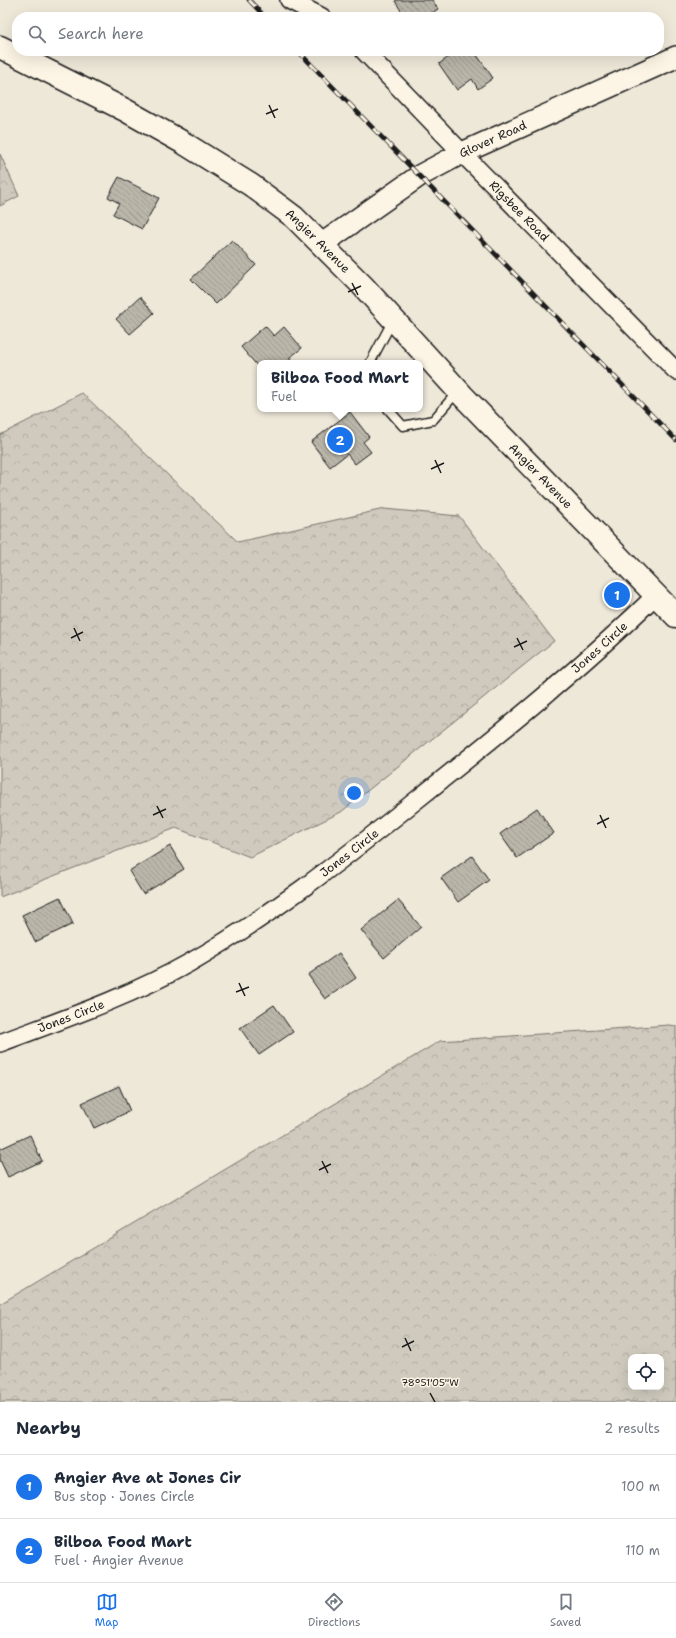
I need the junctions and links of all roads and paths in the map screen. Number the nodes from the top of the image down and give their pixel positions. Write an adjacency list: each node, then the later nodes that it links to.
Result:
1 (289, 0): 2 (street)
2 (312, 12)
3 (0, 47): 4 (main road, Angier Avenue)
4 (12, 53)
5 (18, 56): 9 (main road, Angier Avenue)
6 (369, 56): 8 (street, Rigsbee Road)
7 (676, 57): 8 (street, Glover Road)
8 (462, 153): 9 (street, Glover Road); 12 (street, Rigsbee Road)
9 (322, 244): 10 (main road, Angier Avenue)
10 (394, 320): 11 (lane); 13 (main road, Angier Avenue)
11 (372, 360)
12 (676, 371)
13 (459, 390): 14 (lane); 15 (main road, Angier Avenue)
14 (391, 412)
15 (656, 595): 16 (main road, Angier Avenue); 17 (street, Jones Circle)
16 (676, 616)
17 (0, 1043)

